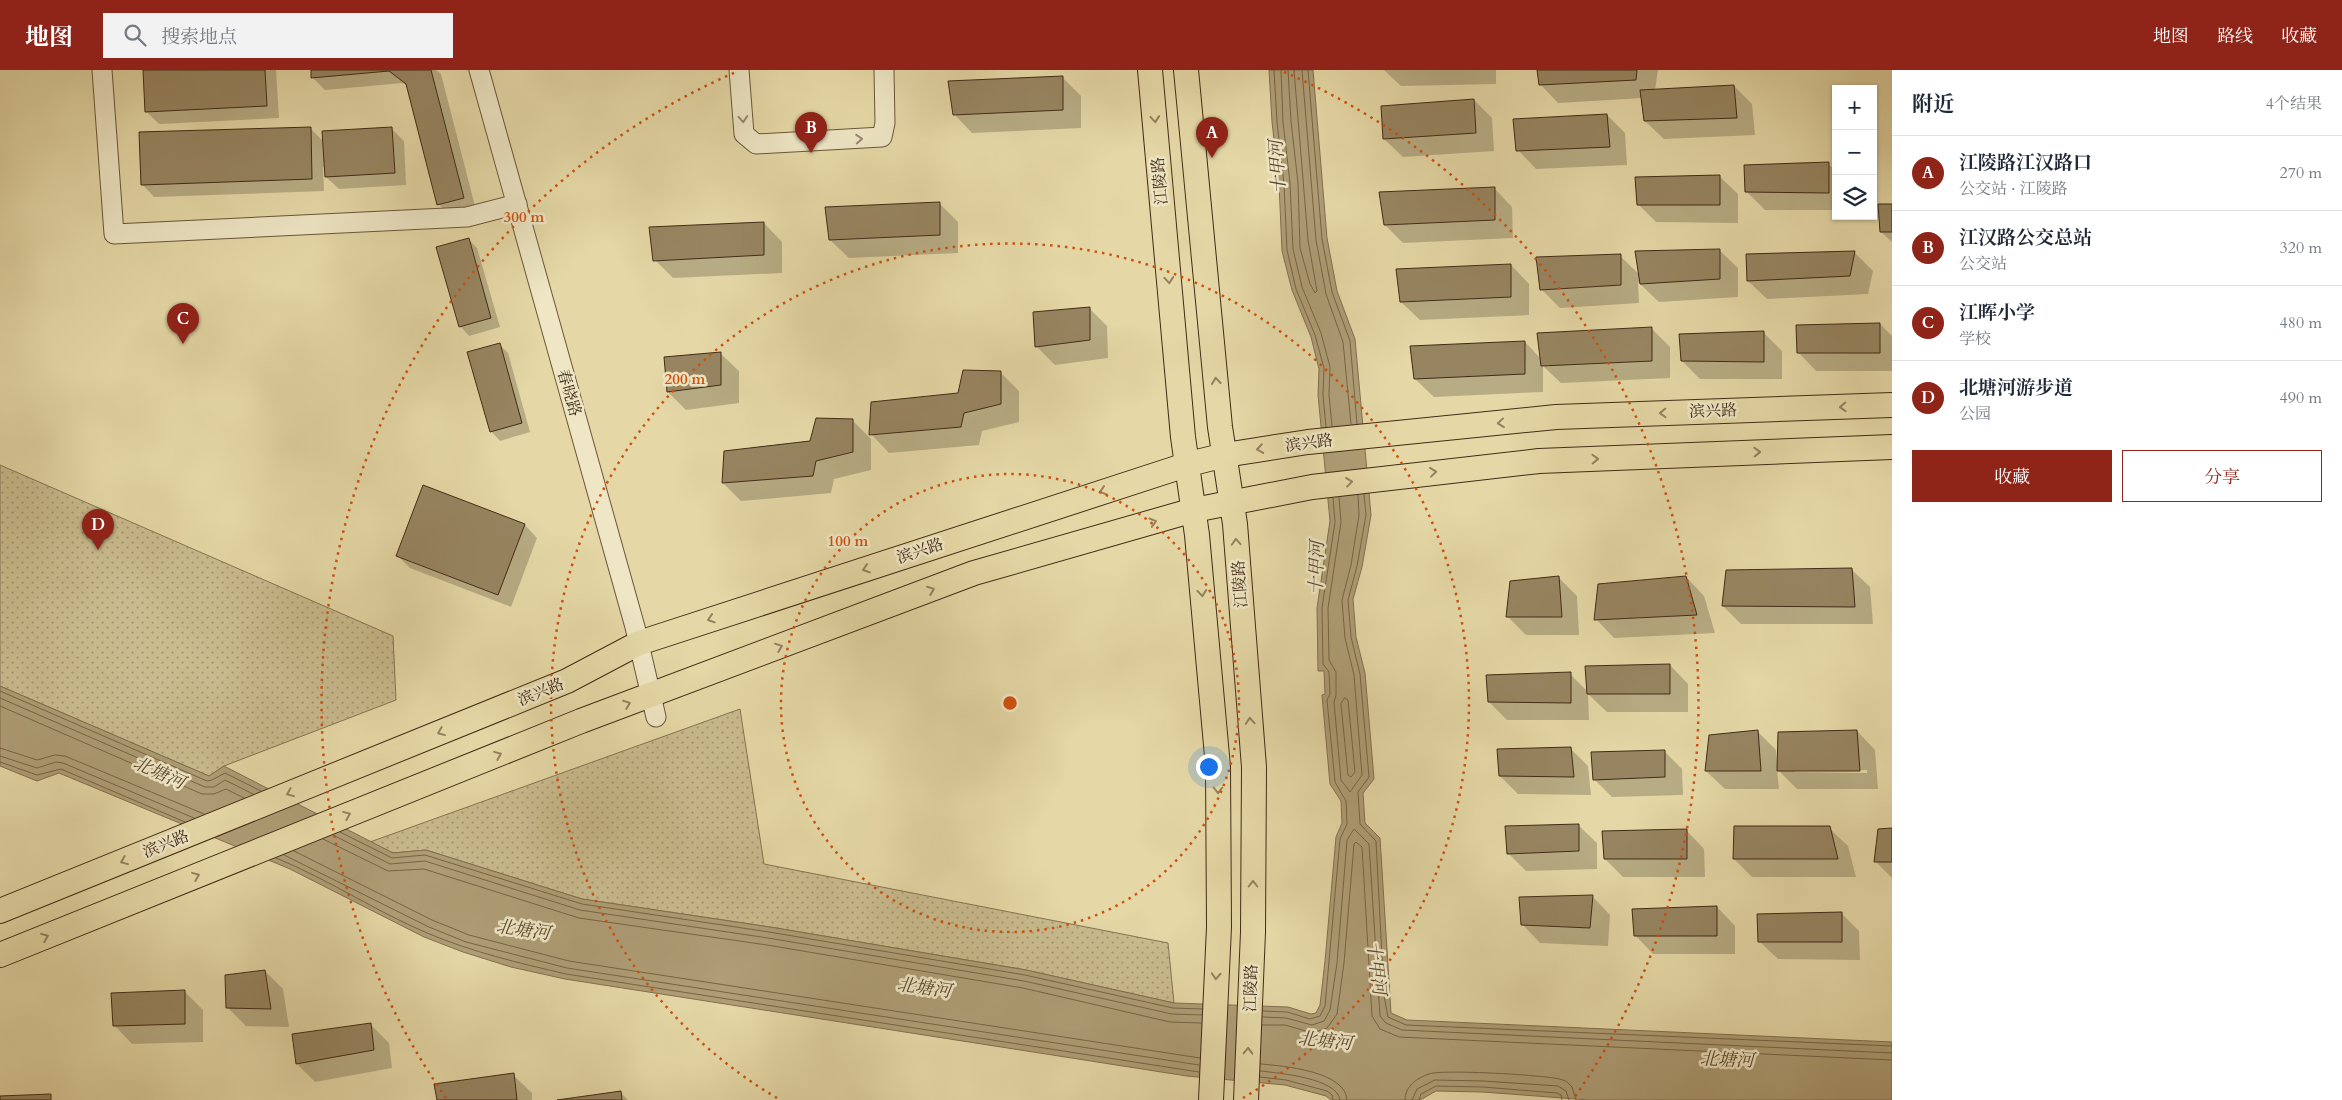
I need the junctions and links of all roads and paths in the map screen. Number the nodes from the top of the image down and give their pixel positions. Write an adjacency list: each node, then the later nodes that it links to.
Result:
1 (102, 70): 7 (street)
2 (479, 70): 7 (street, 春晓路)
3 (739, 70): 4 (street, one-way to 4)
4 (884, 70)
5 (1150, 70): 11 (main road, 江陵路, one-way to 11)
6 (1186, 70): 10 (main road, 江陵路, one-way to 6)
7 (516, 204): 14 (street, 春晓路)
8 (1892, 406): 10 (main road, 滨兴路, one-way to 10)
9 (1892, 447): 12 (main road, one-way to 9)
10 (1225, 455): 11 (main road, 滨兴路); 12 (main road, 江陵路)
11 (1189, 464): 13 (main road, 江陵路); 14 (main road, 滨兴路, one-way to 14)
12 (1231, 503): 13 (main road); 19 (main road, 江陵路, one-way to 12)
13 (1194, 510): 15 (main road, one-way to 13); 18 (main road, 江陵路, one-way to 18)
14 (638, 643): 15 (street, 春晓路); 16 (main road, 滨兴路, one-way to 16)
15 (653, 706): 17 (main road, one-way to 15)
16 (0, 911)
17 (0, 955)
18 (1210, 1100)
19 (1246, 1100)

